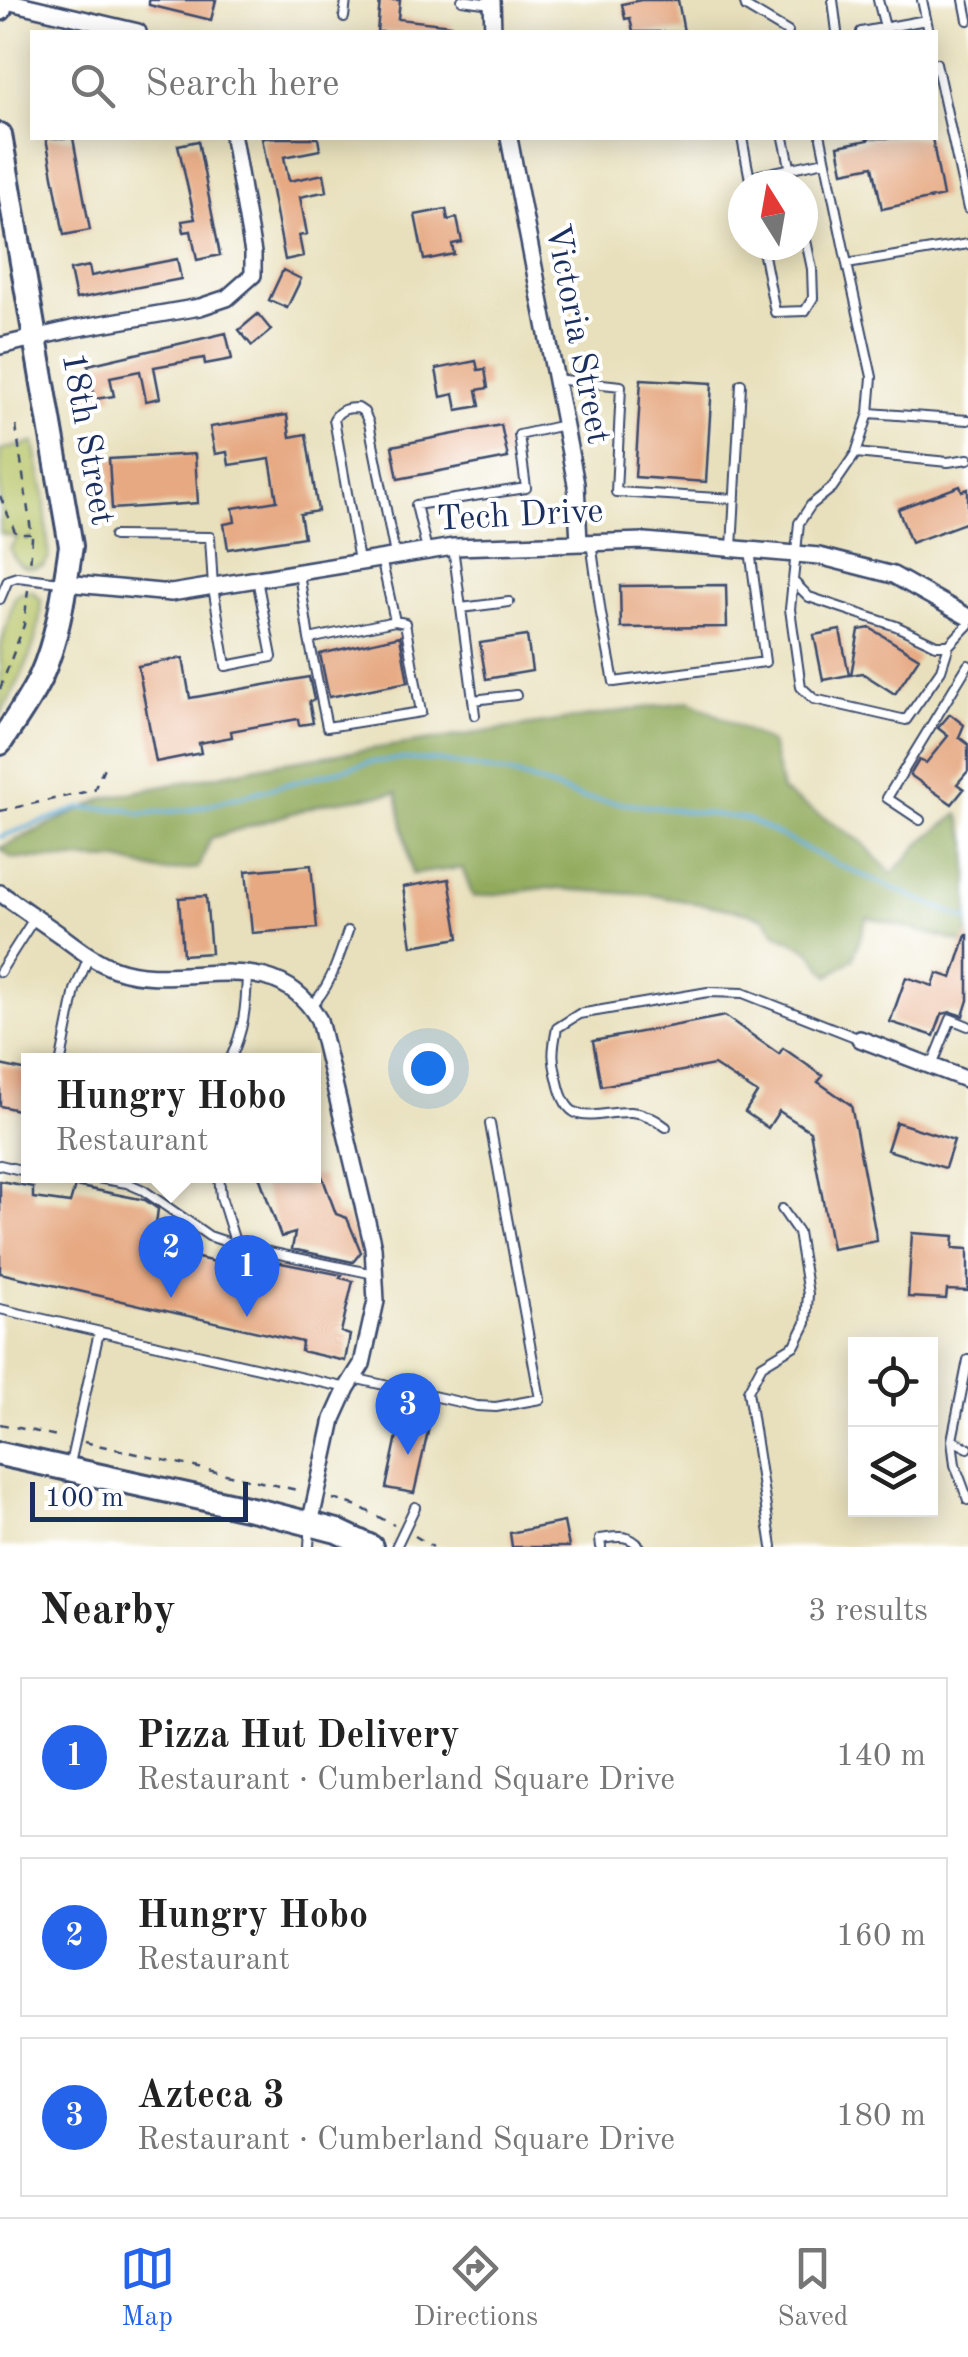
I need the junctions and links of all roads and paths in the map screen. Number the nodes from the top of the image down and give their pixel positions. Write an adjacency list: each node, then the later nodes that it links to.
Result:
1 (1, 0): 10 (street); 16 (street)
2 (346, 0): 11 (lane)
3 (462, 0): 8 (lane)
4 (833, 0): 20 (lane)
5 (878, 0): 15 (lane)
6 (922, 0): 13 (lane)
7 (964, 0): 14 (lane)
8 (491, 2): 17 (street)
9 (743, 2): 12 (lane)
10 (0, 9)
11 (344, 17)
12 (769, 20): 18 (lane); 19 (lane)
13 (926, 20): 15 (lane); 22 (lane)
14 (968, 20)
15 (885, 28): 21 (lane)
16 (129, 30)
17 (493, 30)
18 (763, 30)
19 (785, 30)
20 (838, 30)
21 (873, 30)
22 (928, 30)
23 (938, 72): 34 (lane)
24 (0, 134): 39 (street, 18th Street)
25 (233, 140): 39 (street)
26 (509, 140): 41 (street, Victoria Street)
27 (742, 140): 32 (lane)
28 (784, 140): 31 (lane)
29 (821, 140): 30 (lane)
30 (825, 160): 31 (lane); 38 (lane)
31 (790, 169): 33 (lane)
32 (748, 170)
33 (787, 170)
34 (968, 209)
35 (968, 244): 38 (lane)
36 (765, 260): 37 (lane)
37 (810, 260)
38 (847, 264): 43 (lane)
39 (34, 338): 40 (street); 65 (street, 18th Street)
40 (0, 346)
41 (554, 379): 45 (street, Victoria Street); 50 (lane)
42 (742, 384): 50 (lane)
43 (868, 413): 44 (lane); 47 (lane)
44 (968, 420)
45 (564, 425): 53 (street, Victoria Street); 56 (lane)
46 (16, 426): 51 (path)
47 (856, 453): 48 (lane); 58 (lane)
48 (968, 458)
49 (0, 496): 51 (path)
50 (734, 499): 55 (lane)
51 (32, 534): 62 (path)
52 (114, 536): 66 (lane)
53 (585, 542): 54 (street, Tech Drive); 55 (street, Tech Drive); 57 (lane)
54 (453, 547): 56 (street, Tech Drive); 69 (lane)
55 (732, 548): 57 (street, Tech Drive)
56 (427, 550): 59 (street, Tech Drive)
57 (750, 550): 58 (street, Tech Drive)
58 (796, 554): 64 (lane); 70 (street, Tech Drive)
59 (388, 556): 60 (street, Tech Drive); 60 (lane); 71 (lane)
60 (359, 561): 61 (street, Tech Drive)
61 (298, 572): 63 (street, Tech Drive); 73 (lane)
62 (29, 578): 65 (lane); 67 (lane); 76 (path)
63 (257, 579): 66 (street, Tech Drive); 66 (lane)
64 (794, 582): 74 (lane); 74 (lane)
65 (65, 583): 66 (street, Tech Drive); 80 (street, 18th Street)
66 (213, 587)
67 (0, 600)
68 (508, 602): 69 (lane)
69 (461, 608): 78 (lane)
70 (968, 617)
71 (395, 621): 73 (lane); 73 (lane)
72 (968, 626): 74 (lane)
73 (309, 639)
74 (948, 645)
75 (968, 665): 83 (lane)
76 (0, 689)
77 (516, 694): 78 (lane)
78 (472, 700): 79 (lane)
79 (475, 716)
80 (0, 743)
81 (106, 763): 82 (path)
82 (0, 811)
83 (920, 820)
84 (0, 894): 85 (street)
85 (35, 917): 87 (street); 88 (lane)
86 (348, 930): 90 (lane)
87 (90, 956): 89 (street); 93 (lane)
88 (0, 972)
89 (247, 974): 90 (street); 94 (lane)
90 (311, 1006): 103 (street)
91 (968, 1026): 95 (lane)
92 (860, 1039): 95 (street); 98 (lane)
93 (62, 1053)
94 (233, 1053)
95 (932, 1066): 96 (street)
96 (968, 1080)
97 (490, 1124): 107 (lane)
98 (666, 1126)
99 (130, 1183): 102 (lane)
100 (220, 1183): 102 (lane)
101 (782, 1209): 124 (lane)
102 (236, 1245): 103 (lane)
103 (376, 1274): 107 (street)
104 (0, 1309): 105 (lane)
105 (99, 1332): 107 (lane); 109 (lane)
106 (968, 1360): 110 (lane)
107 (350, 1383): 114 (street)
108 (0, 1424): 109 (path)
109 (76, 1440): 113 (lane); 114 (path)
110 (952, 1440): 111 (lane); 115 (lane)
111 (968, 1448)
112 (0, 1454): 113 (street)
113 (70, 1469): 118 (street)
114 (316, 1494): 117 (path); 118 (street)
115 (968, 1500)
116 (414, 1507): 117 (lane)
117 (404, 1530): 120 (lane); 121 (path)
118 (309, 1535): 119 (street)
119 (371, 1547)
120 (396, 1547)
121 (433, 1547)
122 (601, 1547): 123 (lane)
123 (640, 1547)
124 (772, 1547)

